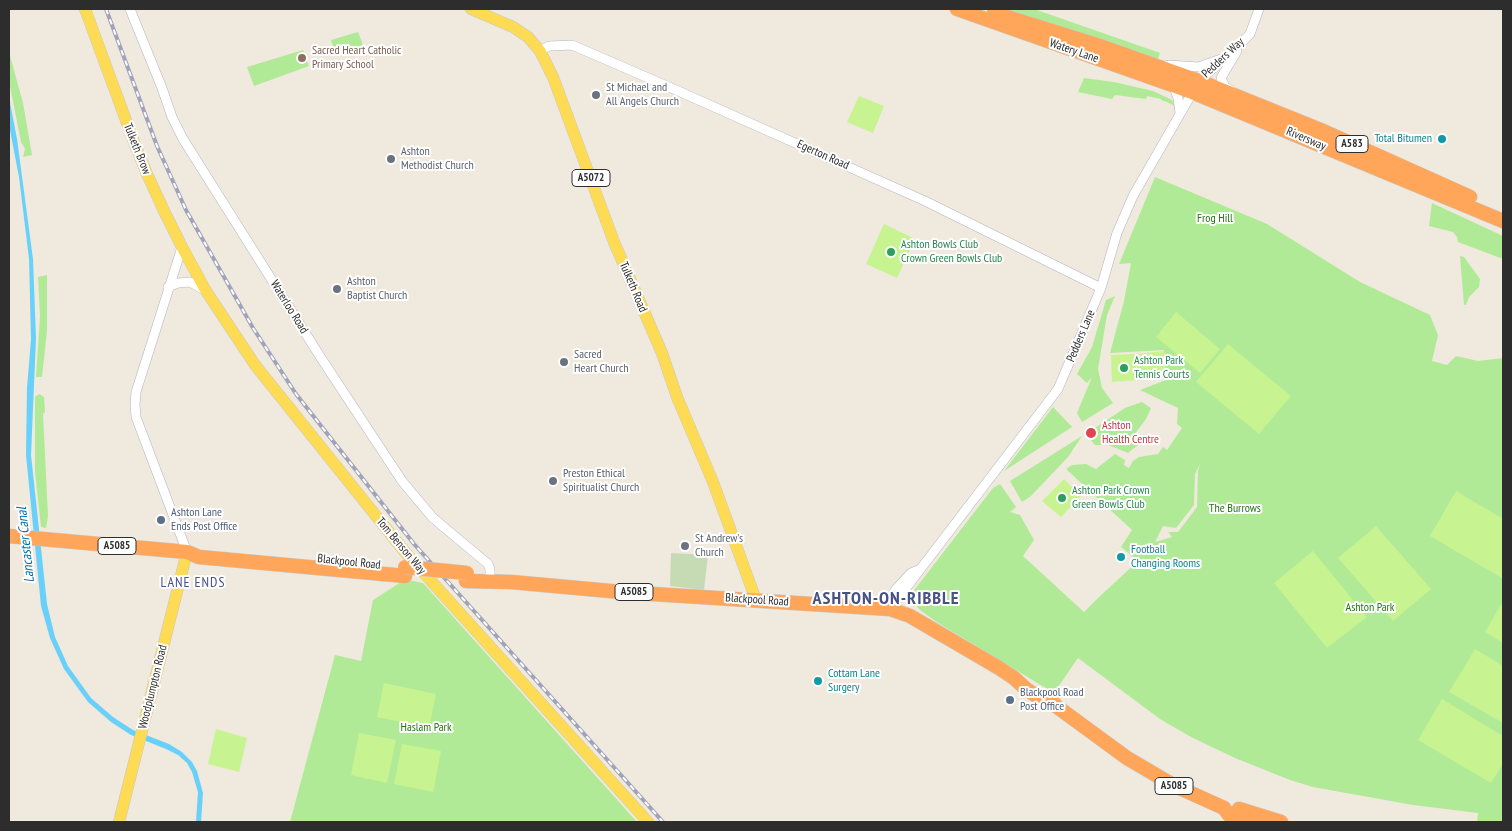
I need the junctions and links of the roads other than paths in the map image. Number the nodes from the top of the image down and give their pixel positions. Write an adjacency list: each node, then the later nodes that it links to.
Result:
1 (84, 9): 18 (main road, Tulketh Brow)
2 (130, 9): 25 (street, Waterloo Road)
3 (471, 9): 8 (main road, Tulketh Road / A5072)
4 (957, 9): 12 (highway, Watery Lane / A583)
5 (982, 9): 9 (highway, Watery Lane / A583)
6 (1259, 9): 7 (street, Pedders Way)
7 (1242, 42): 10 (street, Pedders Way); 14 (street)
8 (540, 51): 20 (street, Egerton Road); 28 (main road, Tulketh Road / A5072)
9 (1124, 54): 11 (highway, Watery Lane / A583); 13 (highway, A583)
10 (1224, 58): 11 (street); 13 (street, Pedders Way)
11 (1146, 61): 13 (highway, Watery Lane / A583)
12 (1173, 85): 13 (highway, Watery Lane / A583); 15 (street)
13 (1195, 86): 14 (highway, Riversway / A583); 15 (street, Pedders Lane); 17 (highway, Riversway / A583)
14 (1244, 99): 16 (highway, Riversway / A583)
15 (1180, 113): 20 (street, Pedders Lane)
16 (1503, 211)
17 (1503, 221)
18 (182, 248): 19 (street); 21 (main road, Tom Benson Way)
19 (168, 287): 21 (street); 23 (street)
20 (1101, 288): 24 (street, Pedders Lane)
21 (206, 291): 32 (main road, Tom Benson Way)
22 (16, 537): 23 (highway, Blackpool Road / A5085)
23 (187, 552): 26 (highway, Blackpool Road / A5085, bridge); 31 (main road, Woodplumpton Road)
24 (922, 568): 29 (street, Pedders Lane); 29 (street, Pedders Lane)
25 (490, 575): 26 (highway, Blackpool Road / A5085); 27 (highway, Blackpool Road / A5085)
26 (466, 577): 27 (highway, Blackpool Road / A5085)
27 (511, 582): 28 (highway, Blackpool Road / A5085)
28 (756, 600): 29 (highway, Blackpool Road / A5085)
29 (890, 609): 30 (highway, Blackpool Road / A5085)
30 (1224, 808): 33 (highway, Blackpool Road / A5085); 34 (highway, Blackpool Road / A5085)
31 (119, 822)
32 (648, 822)
33 (1250, 822)
34 (1281, 822)

